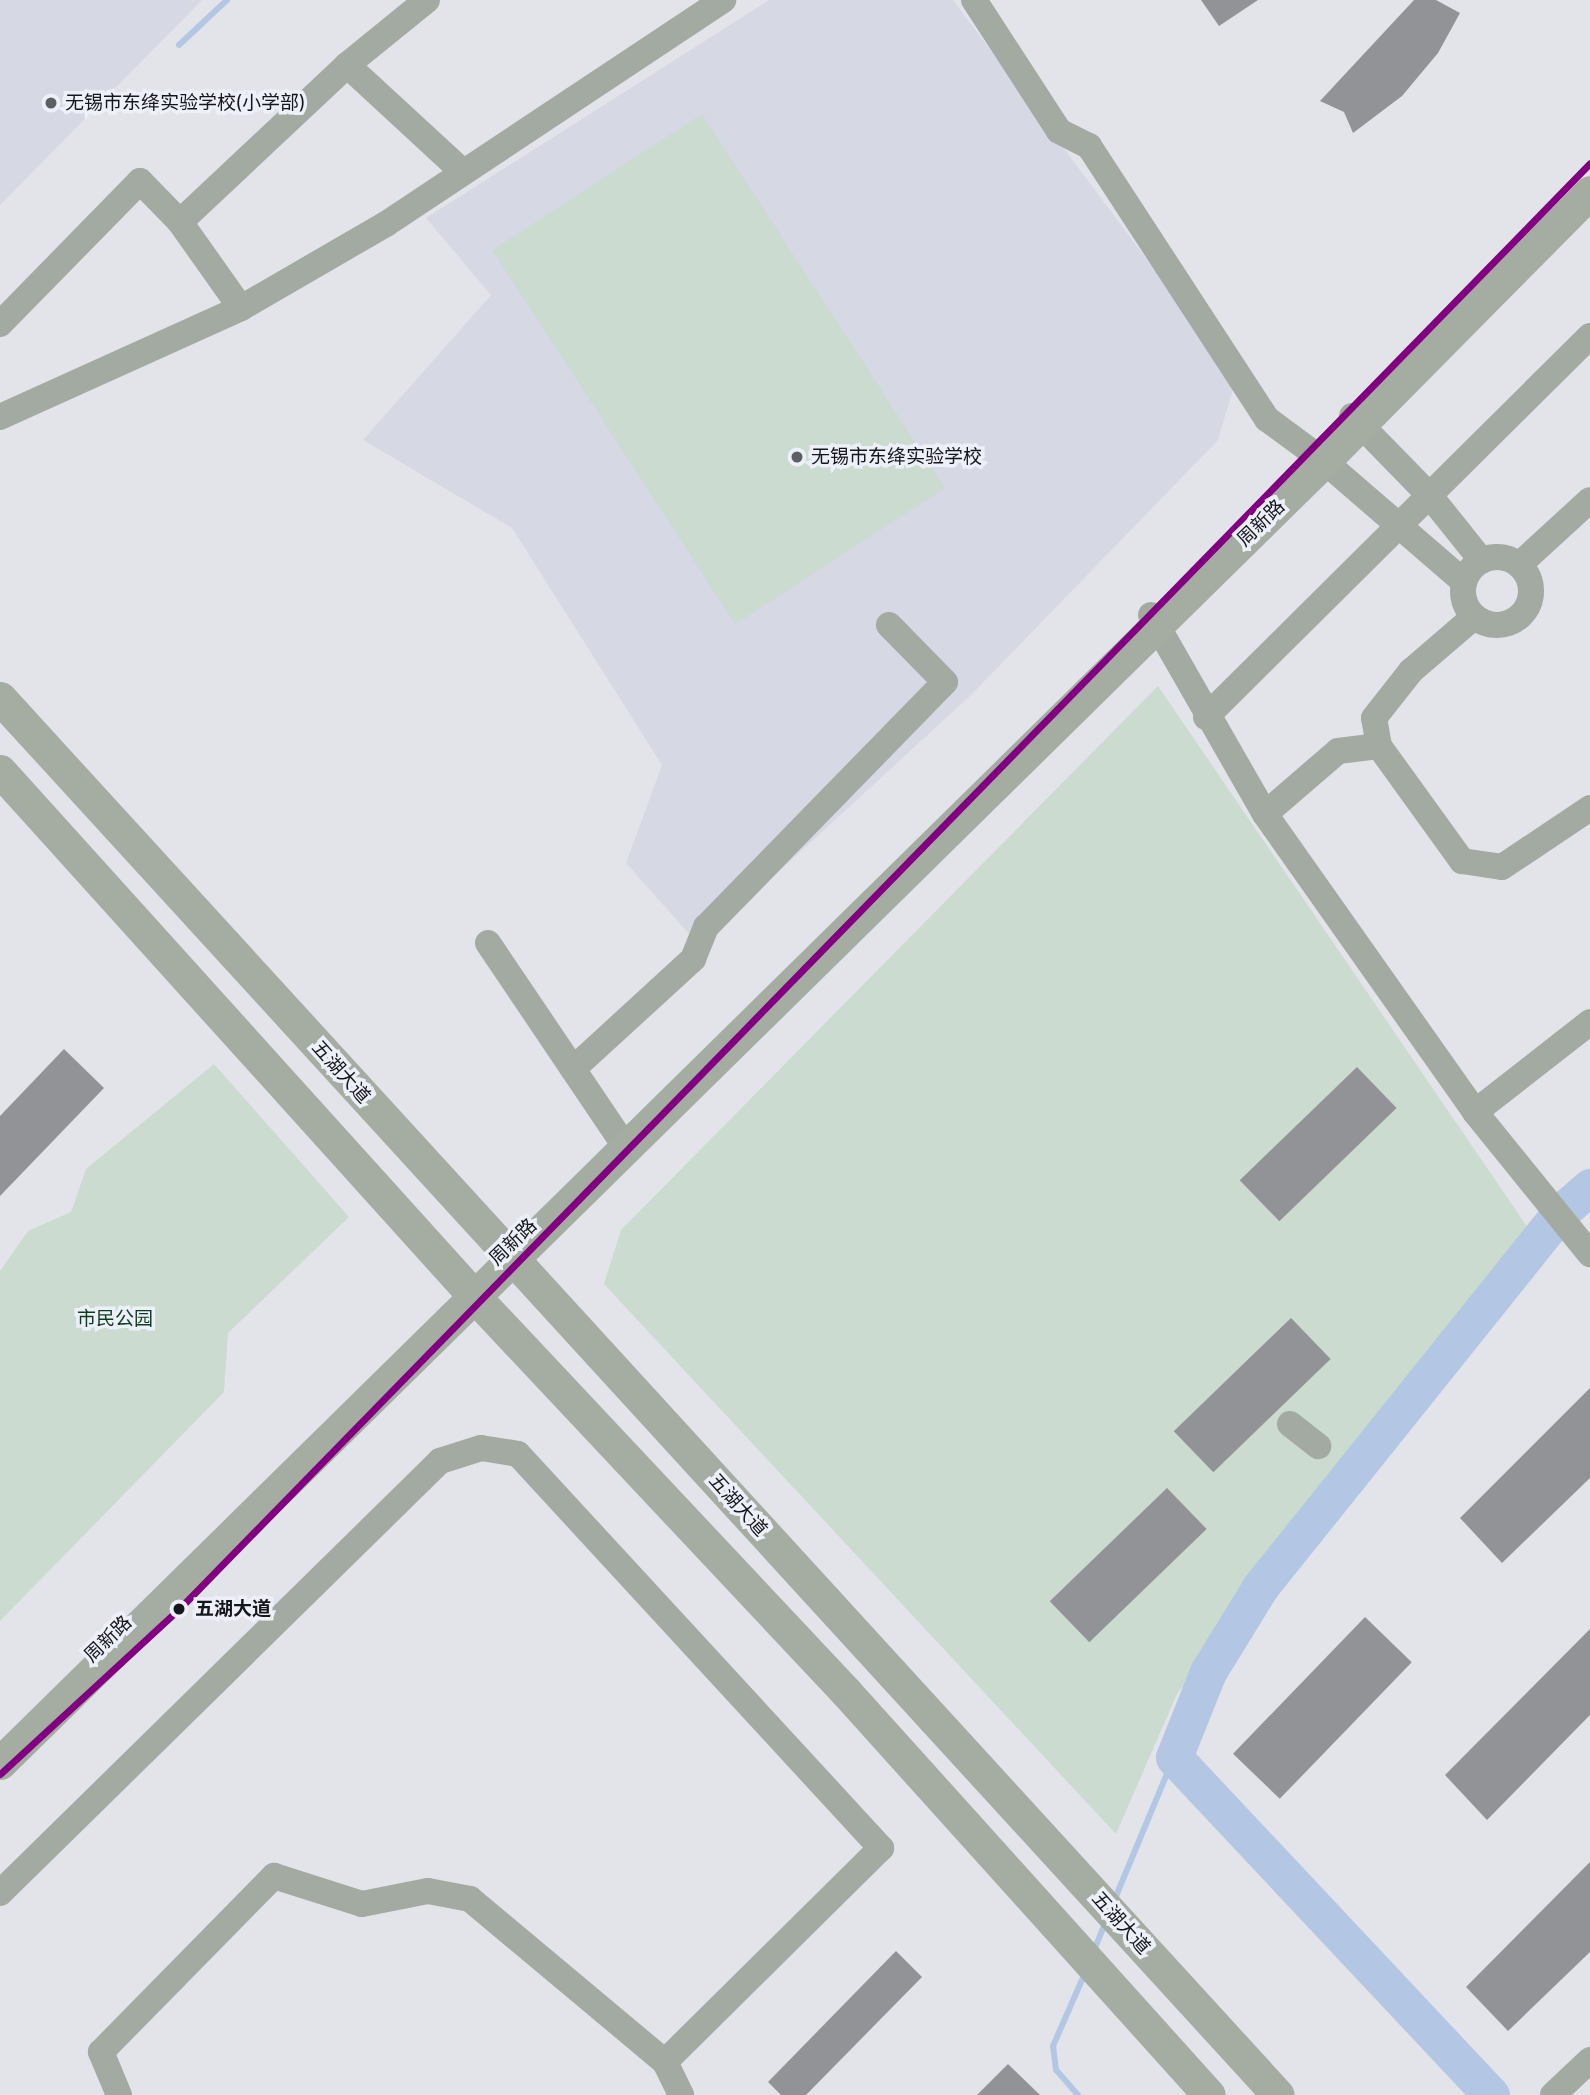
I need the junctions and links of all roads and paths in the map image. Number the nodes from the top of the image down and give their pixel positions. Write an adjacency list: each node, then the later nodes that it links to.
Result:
1 (427, 0): 4 (street)
2 (723, 0): 5 (street)
3 (974, 0): 14 (street)
4 (347, 65): 5 (street); 8 (street)
5 (463, 172): 9 (street)
6 (1590, 175): 13 (main road, 周新路)
7 (1590, 192): 13 (main road, 周新路)
8 (180, 222): 9 (street); 10 (street)
9 (242, 308): 12 (street)
10 (0, 324)
11 (1590, 337): 15 (street)
12 (0, 417)
13 (1357, 420): 14 (main road, 周新路); 15 (street)
14 (1319, 458): 17 (street); 22 (main road, 周新路)
15 (1430, 496): 17 (street); 18 (street)
16 (1590, 498): 19 (street)
17 (1398, 528): 20 (street); 25 (street)
18 (1482, 561): 19 (street); 20 (street)
19 (1519, 565): 21 (street)
20 (1464, 582): 21 (street)
21 (1474, 617): 26 (street)
22 (1154, 620): 25 (street); 34 (main road, 周新路); 36 (main road, 周新路)
23 (889, 625): 32 (street)
24 (0, 698): 36 (main road, 五湖大道)
25 (1206, 717): 29 (street)
26 (1379, 746): 28 (street); 29 (street)
27 (0, 771): 37 (main road)
28 (1590, 808)
29 (1265, 814): 33 (street)
30 (488, 943): 32 (street)
31 (1590, 1022): 33 (street)
32 (573, 1069): 34 (street)
33 (1475, 1112): 35 (street)
34 (620, 1139): 36 (main road, 周新路)
35 (1585, 1248)
36 (508, 1255): 37 (main road, 周新路); 48 (main road, 五湖大道)
37 (470, 1291): 40 (main road, 周新路); 41 (main road, 周新路); 47 (main road)
38 (1290, 1424): 39 (street)
39 (1318, 1446)
40 (0, 1744)
41 (0, 1763)
42 (0, 1893): 44 (street)
43 (1590, 2060): 49 (street)
44 (665, 2062): 45 (street); 46 (street)
45 (120, 2095)
46 (681, 2095)
47 (1209, 2095)
48 (1278, 2095)
49 (1553, 2095)

